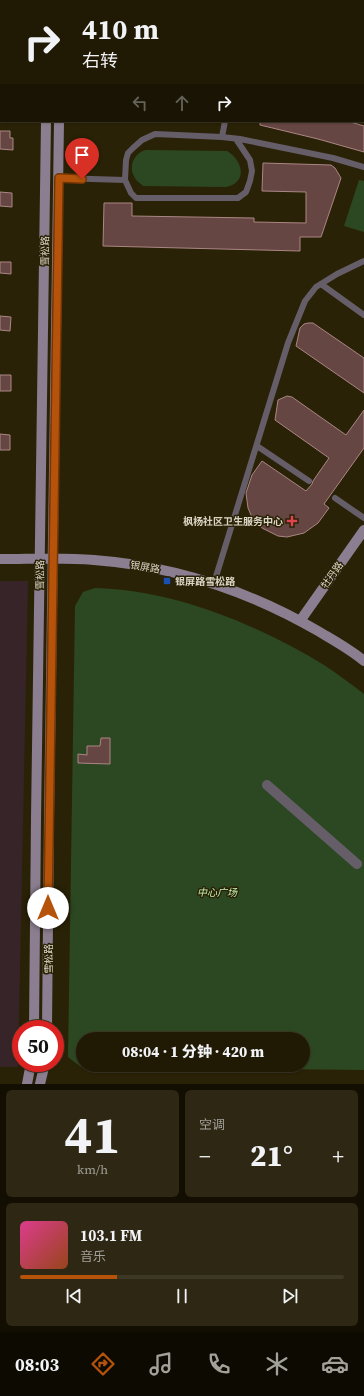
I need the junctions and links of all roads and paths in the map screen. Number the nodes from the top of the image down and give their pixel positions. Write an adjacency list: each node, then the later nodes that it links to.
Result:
1 (46, 122): 18 (main road, 雪松路)
2 (60, 122): 7 (main road, 雪松路)
3 (225, 122): 4 (lane)
4 (222, 136): 5 (lane); 8 (lane)
5 (236, 139): 6 (lane); 8 (lane)
6 (364, 167)
7 (59, 178): 8 (lane); 19 (main road, 雪松路)
8 (125, 180)
9 (364, 261): 10 (lane)
10 (321, 284): 11 (lane); 12 (lane)
11 (364, 315)
12 (257, 446): 13 (lane); 20 (lane)
13 (309, 481)
14 (335, 498): 15 (lane)
15 (364, 518)
16 (364, 530): 21 (main road, 牡丹路)
17 (0, 559): 18 (main road, 银屏路)
18 (40, 559): 19 (main road, 银屏路); 25 (main road, 雪松路)
19 (53, 559): 20 (main road, 银屏路); 26 (main road, 雪松路)
20 (214, 584): 21 (main road, 银屏路)
21 (300, 621): 22 (main road, 银屏路)
22 (364, 661)
23 (267, 785): 24 (street)
24 (357, 864)
25 (34, 1020)
26 (47, 1020)
27 (29, 1072): 29 (main road)
28 (43, 1072): 30 (main road)
29 (27, 1084)
30 (40, 1084)

